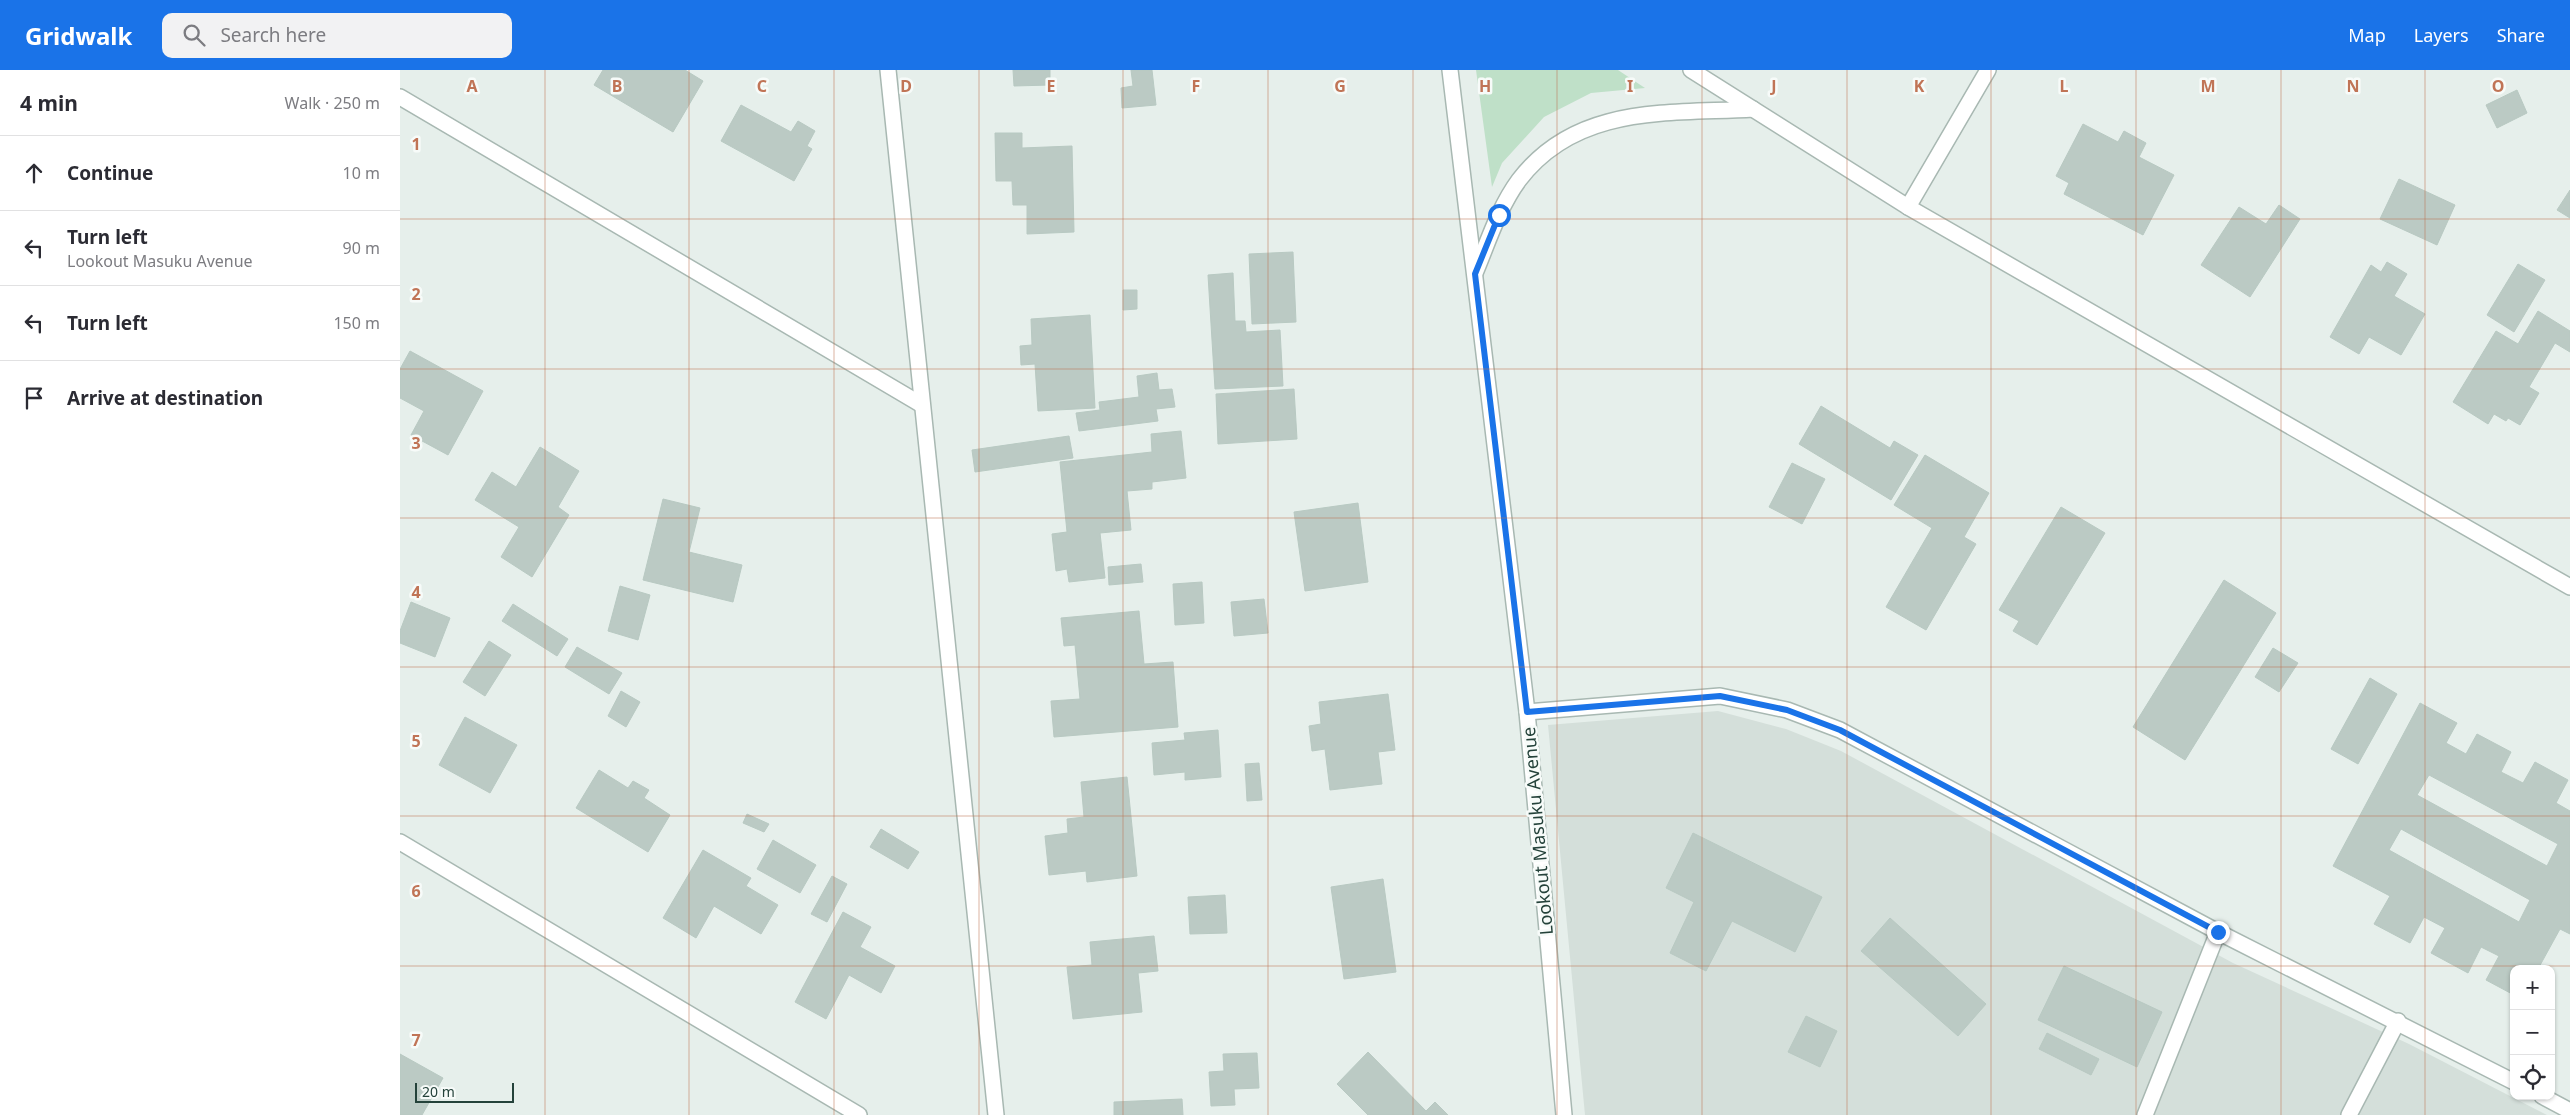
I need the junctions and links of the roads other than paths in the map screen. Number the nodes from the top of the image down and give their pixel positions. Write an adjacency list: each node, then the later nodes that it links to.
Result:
1 (888, 70): 9 (street)
2 (1450, 70): 8 (street, Lookout Masuku Avenue)
3 (1691, 70): 6 (street)
4 (1988, 70): 7 (street)
5 (400, 97): 9 (street)
6 (1753, 109): 7 (street); 8 (street)
7 (1908, 206): 10 (street)
8 (1475, 274): 11 (street, Lookout Masuku Avenue)
9 (922, 405): 19 (street)
10 (2569, 585)
11 (1527, 712): 13 (street); 20 (street, Lookout Masuku Avenue)
12 (400, 842): 18 (street)
13 (2218, 932): 14 (street); 21 (street)
14 (2398, 1021): 15 (street); 22 (street)
15 (2510, 1080)
16 (2549, 1100): 17 (street)
17 (2570, 1111)
18 (859, 1115)
19 (996, 1115)
20 (1564, 1115)
21 (2145, 1115)
22 (2349, 1115)

